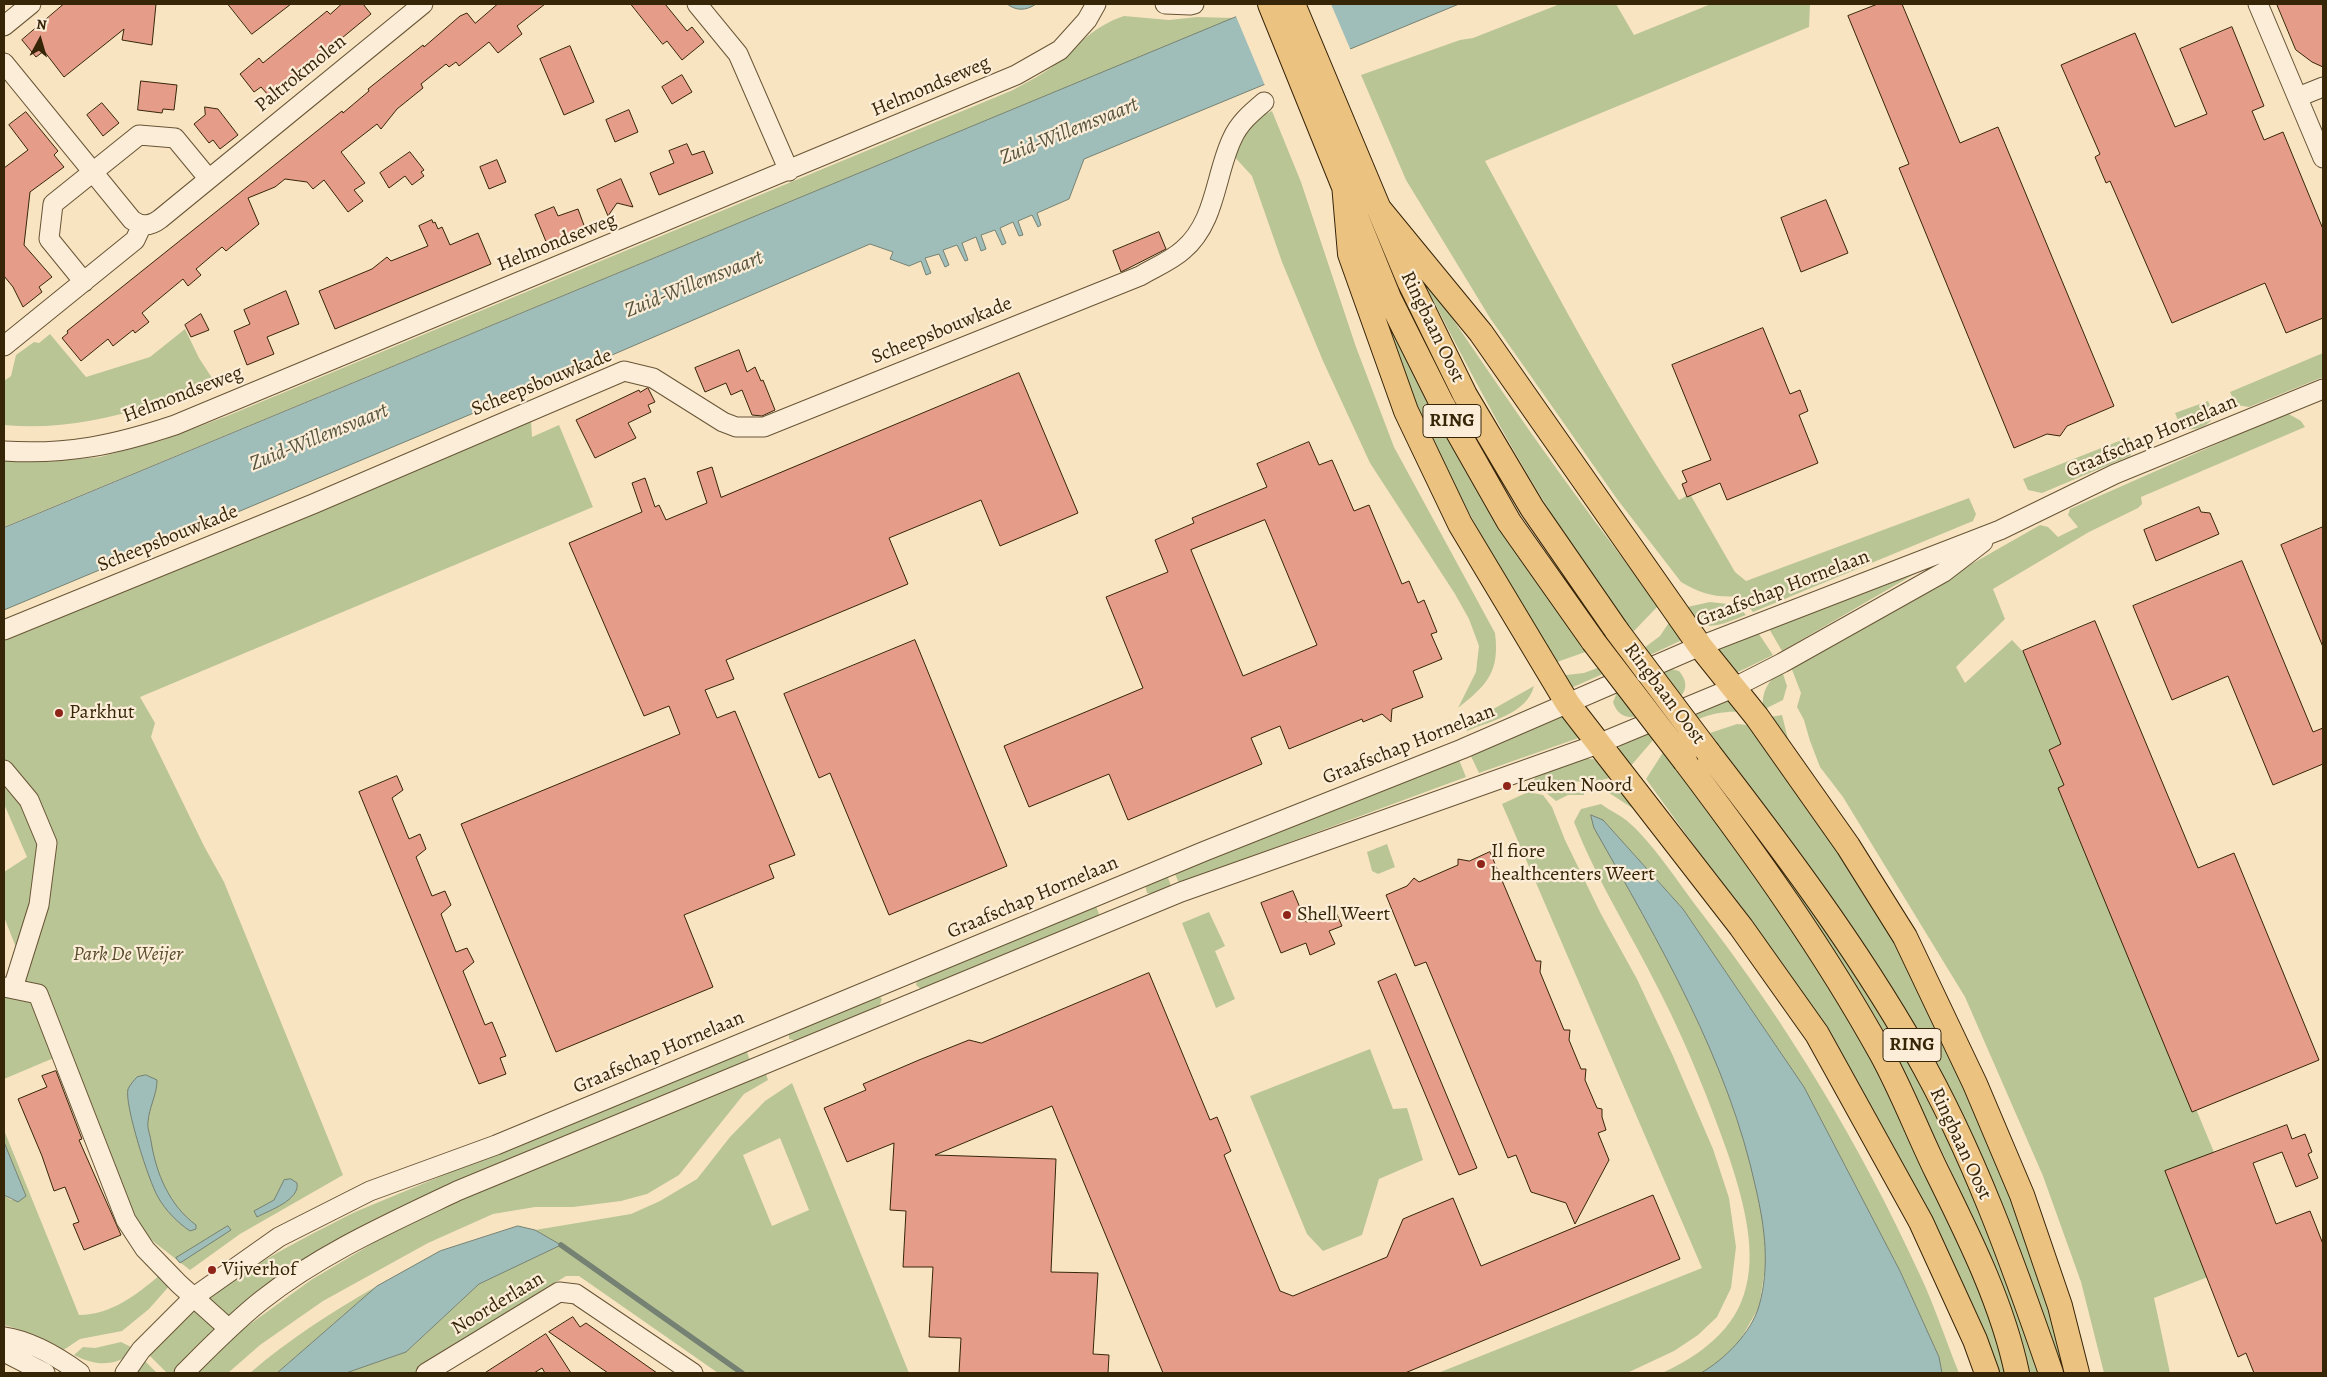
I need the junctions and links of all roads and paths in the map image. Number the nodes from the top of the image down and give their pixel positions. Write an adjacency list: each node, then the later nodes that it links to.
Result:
1 (32, 4): 10 (street)
2 (423, 4): 18 (street, Paltrokmolen)
3 (697, 4): 17 (street)
4 (1096, 4): 17 (street, Helmondseweg)
5 (1165, 4): 6 (street)
6 (1194, 4)
7 (1270, 4): 19 (main road, Ringbaan Oost / RING)
8 (1293, 4): 19 (main road, Ringbaan Oost / RING)
9 (2258, 4): 13 (street)
10 (4, 26)
11 (4, 63): 16 (street)
12 (2323, 87): 13 (street)
13 (2298, 97): 15 (street)
14 (1264, 102): 27 (street, Scheepsbouwkade)
15 (2323, 158)
16 (93, 171): 18 (street); 21 (street); 22 (street)
17 (789, 172): 25 (street, Helmondseweg)
18 (208, 178): 21 (street, Paltrokmolen)
19 (1354, 180): 20 (main road, Ringbaan Oost / RING); 30 (main road); 45 (main road, Ringbaan Oost / RING, bridge)
20 (1376, 205): 28 (main road); 46 (main road, Ringbaan Oost / RING, bridge)
21 (142, 225): 22 (street)
22 (84, 282): 23 (street)
23 (4, 346)
24 (2323, 389): 26 (street, Graafschap Hornelaan)
25 (4, 451)
26 (2000, 530): 28 (street, Graafschap Hornelaan); 29 (street, Graafschap Hornelaan)
27 (4, 630)
28 (1700, 646): 29 (main road); 30 (street, Graafschap Hornelaan)
29 (1733, 688): 31 (street, Graafschap Hornelaan); 47 (main road)
30 (1568, 704): 31 (main road); 34 (street, Graafschap Hornelaan)
31 (1598, 744): 35 (street, Graafschap Hornelaan); 44 (main road)
32 (4, 770): 33 (street)
33 (8, 987): 34 (street)
34 (194, 1297): 35 (street); 41 (street, Graafschap Hornelaan)
35 (229, 1329): 42 (street, Graafschap Hornelaan)
36 (4, 1337): 40 (street)
37 (4, 1352): 39 (street)
38 (690, 1372): 43 (street, Noorderlaan)
39 (46, 1373)
40 (80, 1373)
41 (126, 1373)
42 (184, 1373)
43 (426, 1373)
44 (1987, 1373)
45 (2017, 1373)
46 (2051, 1373)
47 (2077, 1373)

